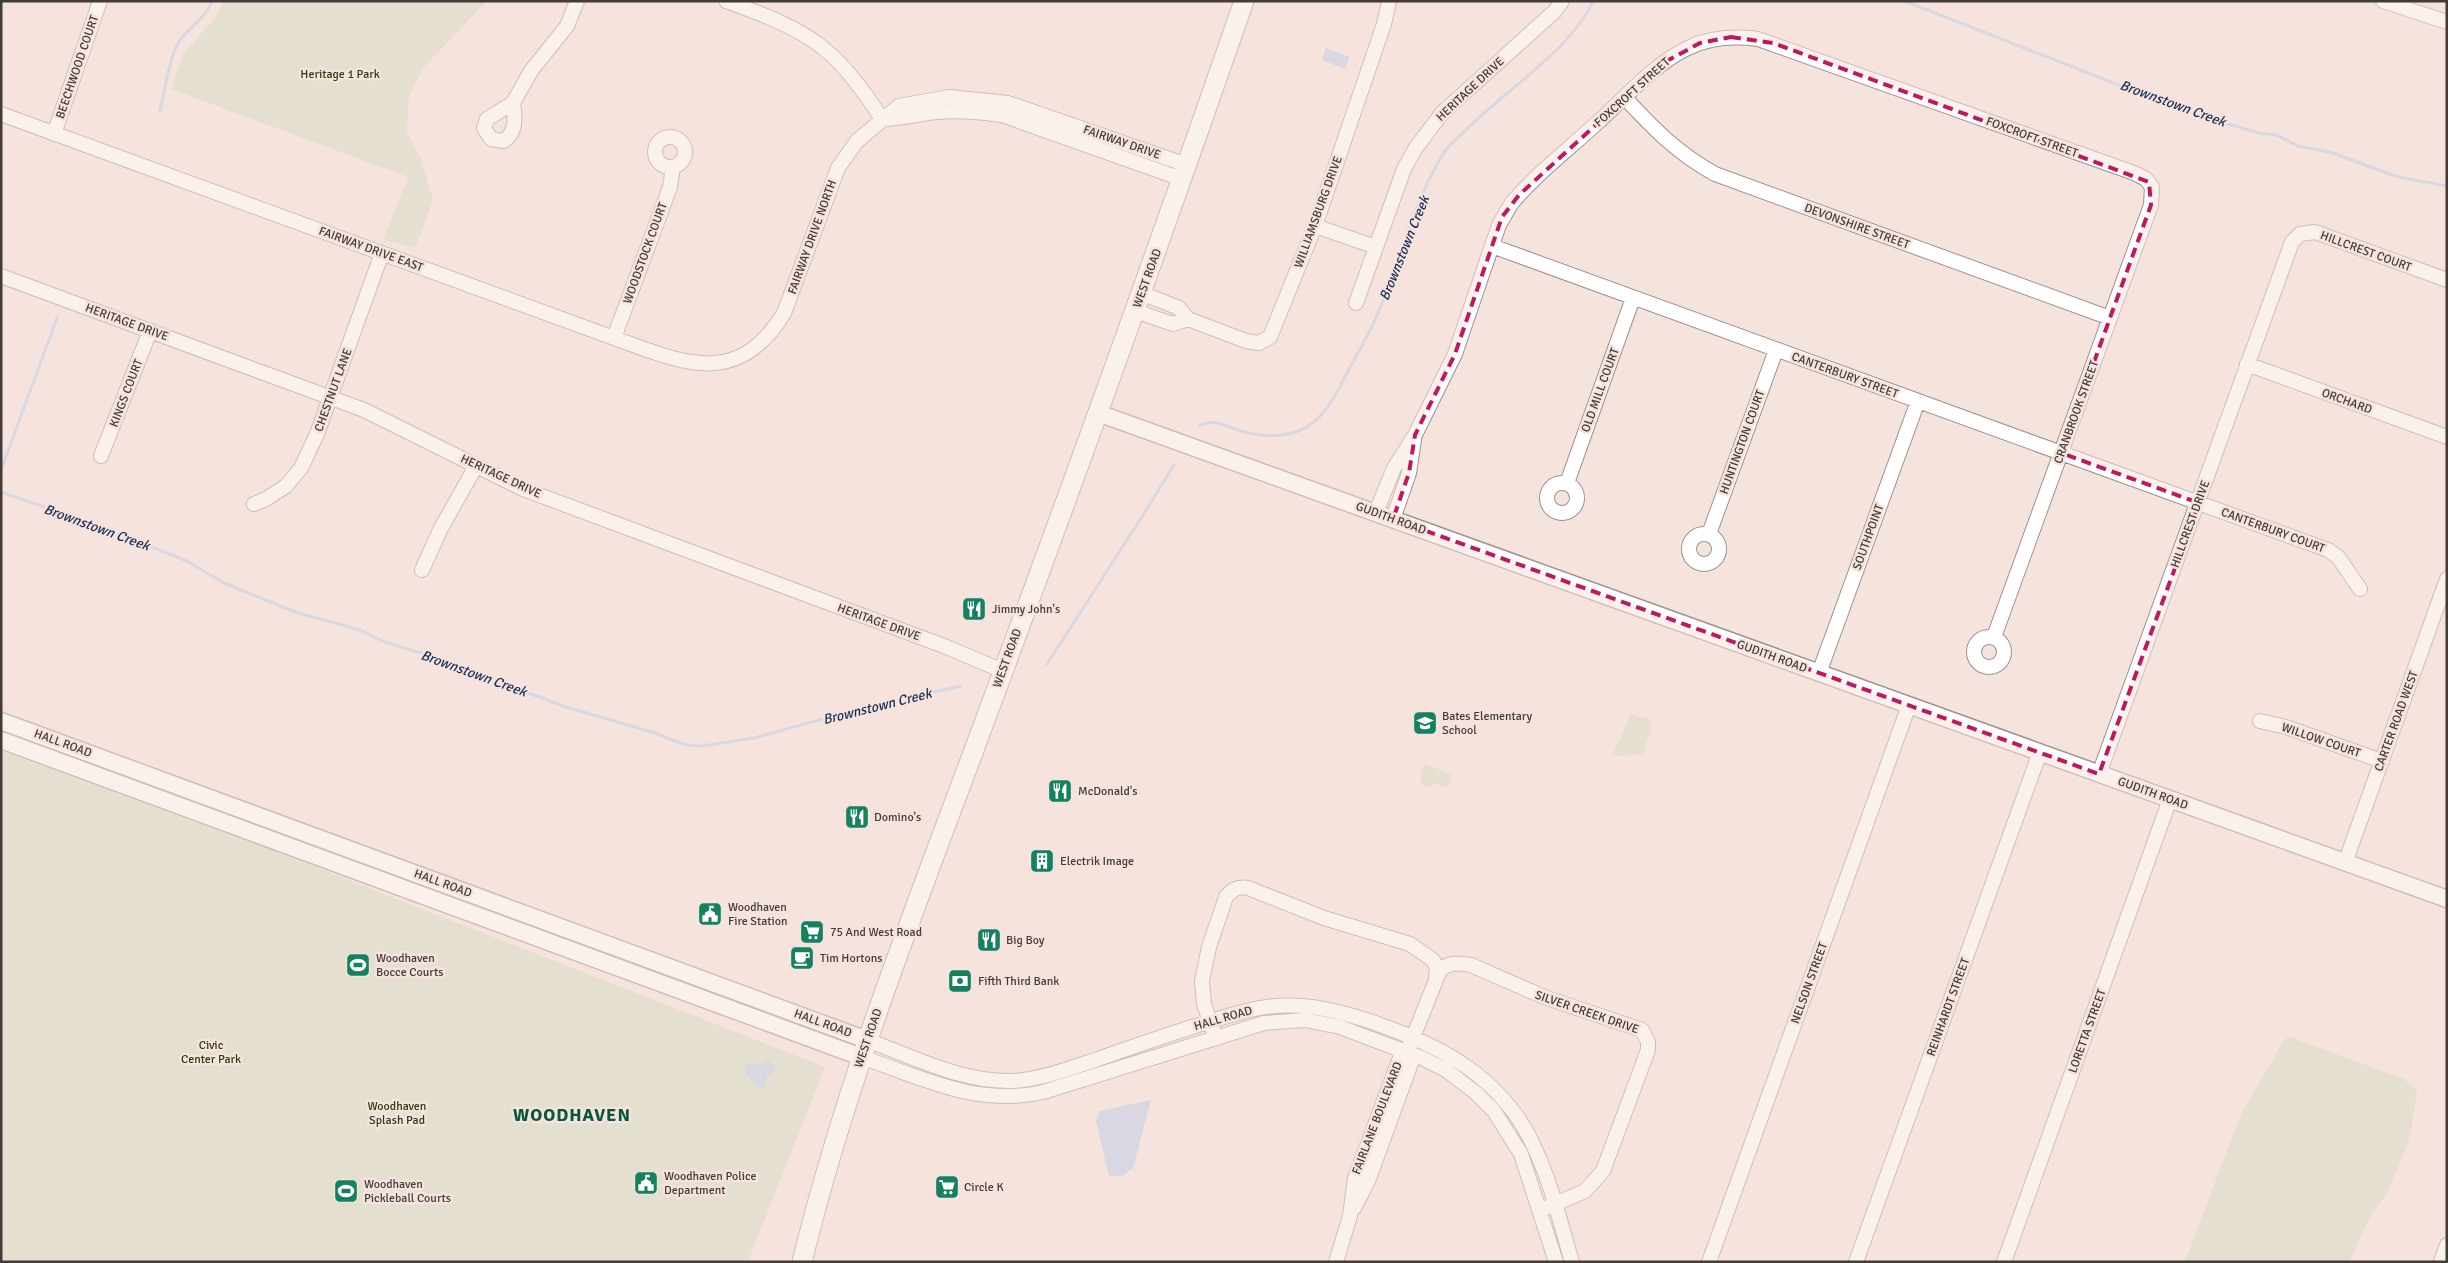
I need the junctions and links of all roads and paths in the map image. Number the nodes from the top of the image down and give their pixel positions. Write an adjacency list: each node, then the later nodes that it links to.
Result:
1 (100, 1): 13 (street, BEECHWOOD COURT)
2 (577, 1): 10 (street)
3 (726, 1): 12 (street)
4 (1244, 1): 15 (main road, WEST ROAD)
5 (1389, 1): 17 (street, WILLIAMSBURG DRIVE)
6 (1562, 1): 19 (street, HERITAGE DRIVE)
7 (2383, 1): 8 (street)
8 (2447, 22)
9 (1625, 98): 16 (street, FOXCROFT STREET); 18 (street, FOXCROFT STREET); 28 (street, DEVONSHIRE STREET)
10 (513, 103)
11 (1, 114): 13 (street, FAIRWAY DRIVE EAST)
12 (882, 119): 15 (street, FAIRWAY DRIVE); 33 (street, FAIRWAY DRIVE NORTH)
13 (54, 134): 20 (street, FAIRWAY DRIVE EAST)
14 (673, 167): 31 (street, WOODSTOCK COURT)
15 (1184, 172): 24 (main road, WEST ROAD)
16 (2152, 187): 28 (street, CRANBROOK STREET)
17 (1315, 226): 19 (street); 29 (street, WILLIAMSBURG DRIVE)
18 (1492, 246): 25 (street, CANTERBURY STREET); 38 (street, FOXCROFT STREET)
19 (1376, 247): 26 (street, HERITAGE DRIVE)
20 (382, 253): 31 (street, FAIRWAY DRIVE EAST); 35 (street, CHESTNUT LANE)
21 (2280, 274): 23 (street, HILLCREST COURT); 34 (street, HILLCREST DRIVE)
22 (1, 276): 30 (street, HERITAGE DRIVE)
23 (2447, 280)
24 (1142, 293): 27 (main road, WEST ROAD); 29 (street, WILLIAMSBURG DRIVE)
25 (1633, 298): 32 (street, CANTERBURY STREET); 43 (street, OLD MILL COURT)
26 (1356, 303)
27 (1135, 311): 29 (street, WILLIAMSBURG DRIVE); 37 (main road, WEST ROAD)
28 (2110, 318): 40 (street, CRANBROOK STREET)
29 (1188, 319)
30 (150, 331): 35 (street, HERITAGE DRIVE); 41 (street, KINGS COURT)
31 (614, 338): 33 (street, FAIRWAY DRIVE EAST)
32 (1776, 350): 36 (street, CANTERBURY STREET); 48 (street, HUNTINGTON COURT)
33 (743, 354)
34 (2248, 364): 39 (street, ORCHARD); 44 (street, HILLCREST DRIVE)
35 (330, 397): 42 (street, HERITAGE DRIVE); 45 (street, CHESTNUT LANE)
36 (1918, 402): 40 (street, CANTERBURY STREET); 54 (street, SOUTHPOINT)
37 (1098, 413): 46 (street, GUDITH ROAD); 53 (main road, WEST ROAD)
38 (1415, 435): 46 (street, FOXCROFT STREET); 47 (street, FOXCROFT STREET)
39 (2447, 437)
40 (2061, 453): 44 (street, CANTERBURY STREET); 52 (street, CRANBROOK STREET)
41 (101, 456)
42 (476, 466): 49 (street); 53 (street, HERITAGE DRIVE)
43 (1566, 483)
44 (2198, 503): 51 (street, CANTERBURY COURT); 62 (street, HILLCREST DRIVE)
45 (254, 504)
46 (1376, 512): 47 (street, GUDITH ROAD)
47 (1394, 518): 54 (street, GUDITH ROAD)
48 (1709, 534)
49 (422, 570)
50 (2447, 579): 60 (street, CARTER ROAD WEST)
51 (2360, 589)
52 (1994, 637)
53 (1003, 670): 79 (main road, WEST ROAD)
54 (1819, 673): 55 (street, GUDITH ROAD)
55 (1909, 705): 59 (street, GUDITH ROAD); 92 (street, NELSON STREET)
56 (1, 720): 61 (street, HALL ROAD)
57 (2260, 722): 60 (street, WILLOW COURT)
58 (1, 740): 63 (street, HALL ROAD)
59 (2040, 752): 62 (street, GUDITH ROAD); 93 (street, REINHARDT STREET)
60 (2382, 761): 66 (street, CARTER ROAD WEST)
61 (134, 769): 63 (street); 65 (street, HALL ROAD)
62 (2099, 774): 64 (street, GUDITH ROAD)
63 (128, 787): 67 (street, HALL ROAD)
64 (2170, 799): 66 (street, GUDITH ROAD); 94 (street, LORETTA STREET)
65 (349, 849): 67 (street); 69 (street, HALL ROAD)
66 (2345, 863): 68 (street, GUDITH ROAD)
67 (342, 866): 70 (street, HALL ROAD)
68 (2447, 899)
69 (588, 937): 70 (street); 72 (street, HALL ROAD)
70 (582, 954): 73 (street, HALL ROAD)
71 (1436, 976): 75 (street); 78 (street); 85 (street, SILVER CREEK DRIVE)
72 (739, 993): 73 (street); 74 (street, HALL ROAD)
73 (733, 1011): 76 (street, HALL ROAD)
74 (793, 1012): 76 (street); 79 (street, HALL ROAD)
75 (1211, 1022): 77 (street); 78 (street, HALL ROAD); 81 (street, HALL ROAD)
76 (787, 1030): 79 (street, HALL ROAD)
77 (1216, 1037): 80 (street, HALL ROAD); 83 (street, HALL ROAD)
78 (1413, 1037): 80 (street, FAIRLANE BOULEVARD); 85 (street, HALL ROAD)
79 (864, 1048): 82 (street, HALL ROAD); 84 (street, HALL ROAD); 88 (main road, WEST ROAD)
80 (1408, 1052): 86 (street, HALL ROAD); 89 (street, FAIRLANE BOULEVARD)
81 (1064, 1070): 82 (street, HALL ROAD); 83 (street)
82 (976, 1078): 84 (street)
83 (1068, 1084): 84 (street, HALL ROAD)
84 (973, 1094)
85 (1555, 1204): 86 (street, SILVER CREEK DRIVE); 91 (street, HALL ROAD)
86 (1540, 1210): 90 (street, HALL ROAD)
87 (2447, 1246): 95 (street)
88 (802, 1262)
89 (1336, 1262)
90 (1556, 1262)
91 (1572, 1262)
92 (1710, 1262)
93 (1856, 1262)
94 (2004, 1262)
95 (2441, 1262)

